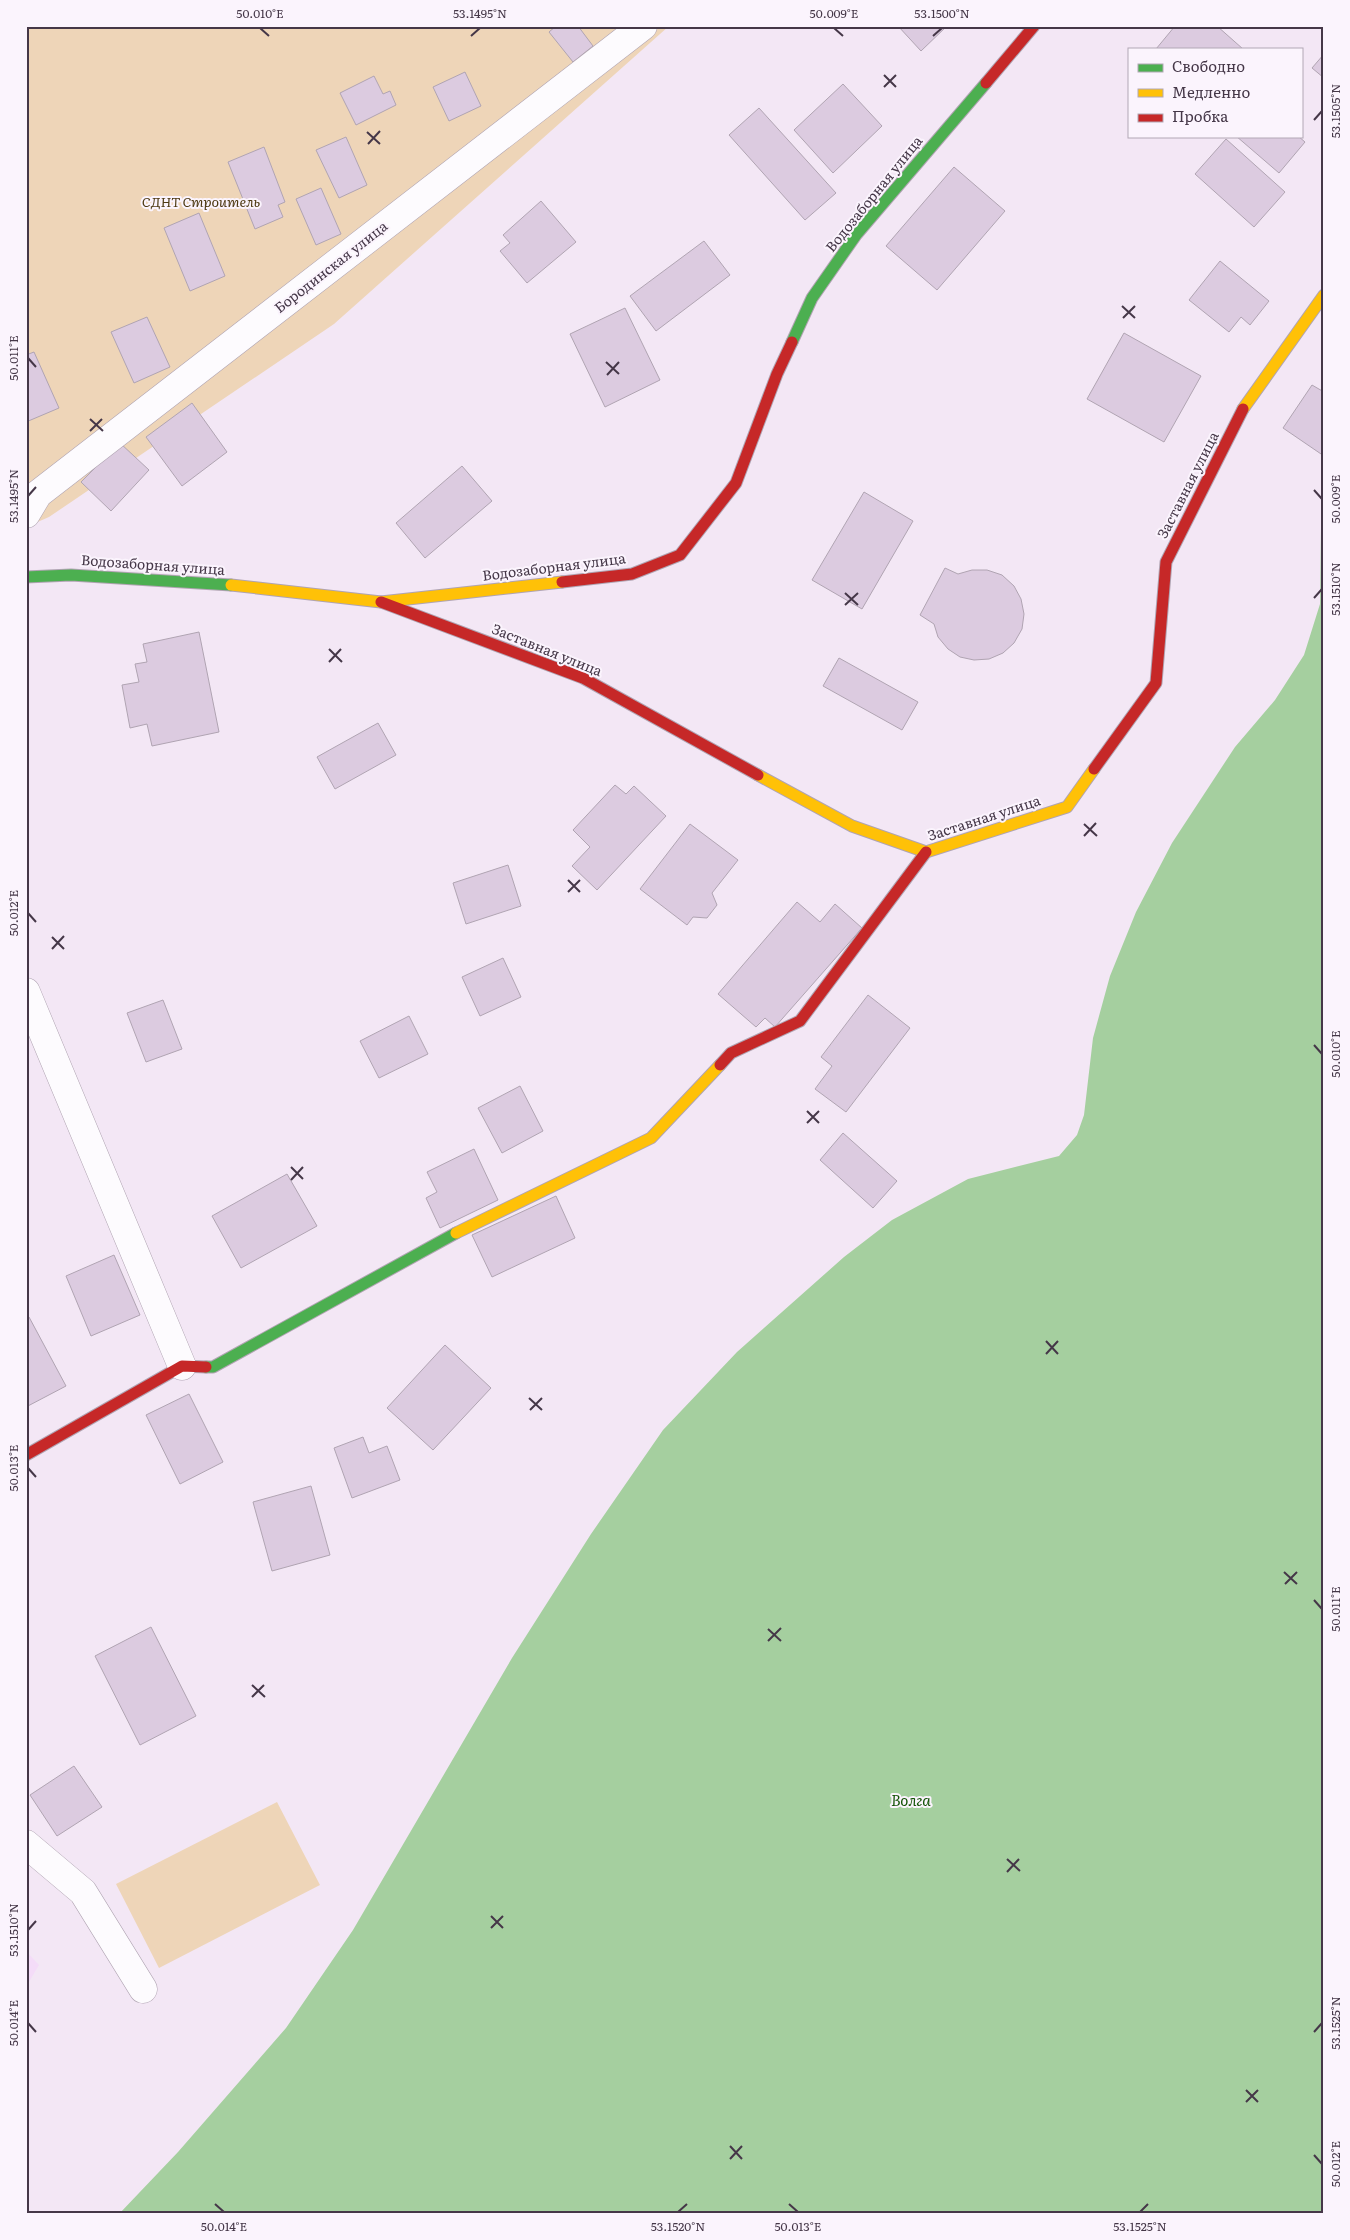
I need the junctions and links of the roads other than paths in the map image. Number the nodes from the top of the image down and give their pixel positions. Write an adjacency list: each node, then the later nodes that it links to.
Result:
1 (643, 26): 4 (street, Бородинская улица)
2 (1034, 26): 6 (street, Водозаборная улица)
3 (1324, 295): 7 (street, Заставная улица)
4 (26, 514)
5 (26, 577): 6 (street, Водозаборная улица)
6 (381, 602): 7 (street, Заставная улица)
7 (926, 852): 9 (street)
8 (26, 992): 9 (street)
9 (182, 1366): 10 (street)
10 (26, 1456)
11 (26, 1844): 12 (street)
12 (143, 1989)

